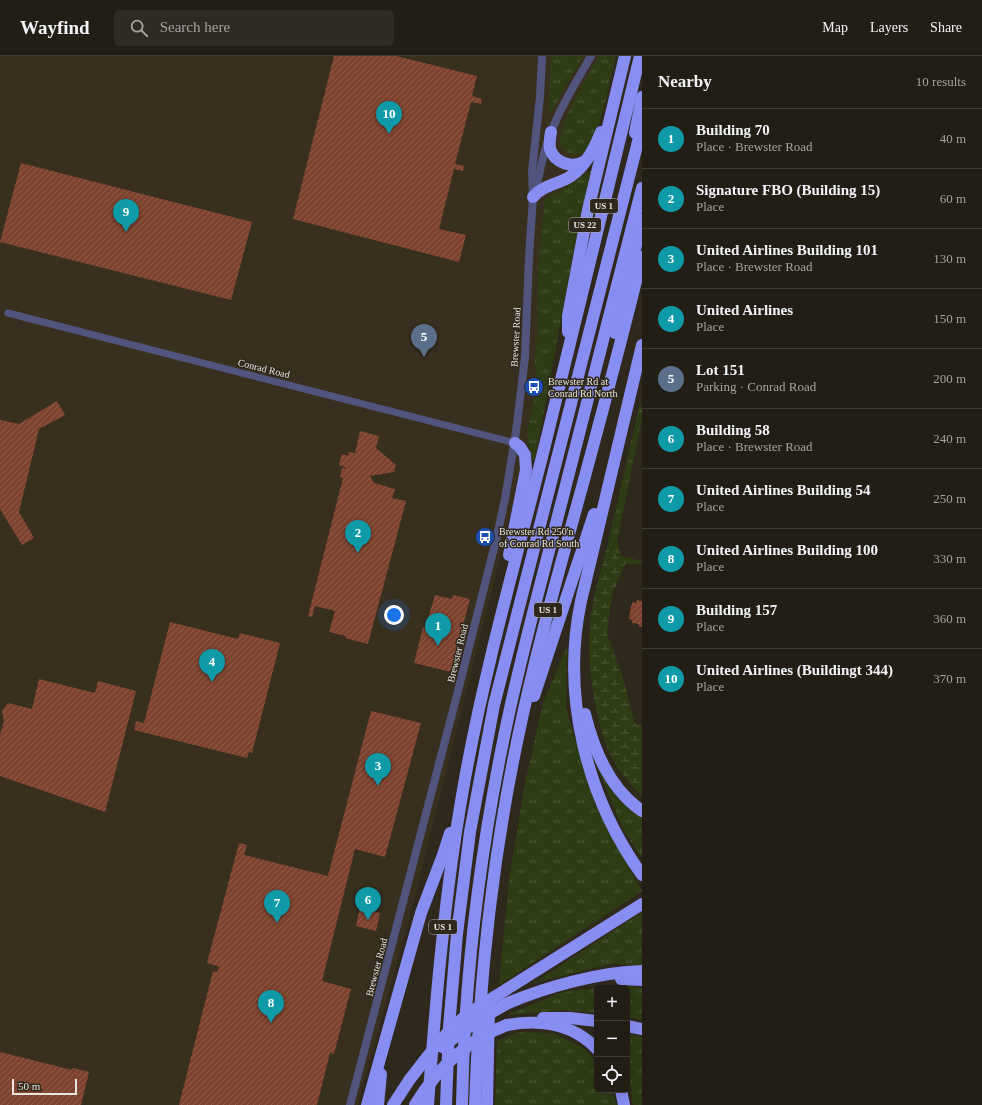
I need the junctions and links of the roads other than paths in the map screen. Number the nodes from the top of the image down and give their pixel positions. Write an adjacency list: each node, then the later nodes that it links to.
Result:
1 (542, 56): 11 (street, Brewster Road)
2 (591, 56): 8 (street, Brewster Road)
3 (625, 56): 5 (highway, US 22)
4 (640, 56): 17 (highway, US 1)
5 (616, 95): 9 (highway); 17 (highway, US 22)
6 (642, 97): 12 (highway)
7 (642, 126): 12 (highway)
8 (551, 132): 9 (highway); 11 (street, Brewster Road)
9 (585, 161): 11 (highway)
10 (642, 188): 49 (highway)
11 (533, 198): 18 (street, Brewster Road)
12 (620, 213): 32 (highway)
13 (642, 220): 19 (highway)
14 (642, 257): 19 (highway, US 1)
15 (8, 313): 18 (street, Conrad Road)
16 (642, 345): 20 (highway)
17 (567, 357): 21 (highway, US 1)
18 (514, 443): 21 (highway); 41 (street, Brewster Road)
19 (591, 456): 24 (highway, US 1)
20 (608, 489): 22 (highway); 24 (highway)
21 (505, 602): 23 (highway, US 1)
22 (574, 652): 25 (highway); 26 (highway)
23 (470, 751): 33 (highway); 46 (highway, US 1)
24 (512, 766): 28 (highway, US 1)
25 (642, 811)
26 (640, 872)
27 (642, 904): 39 (highway, bridge)
28 (484, 954): 50 (highway, US 1); 51 (highway)
29 (642, 971): 31 (highway)
30 (642, 980): 31 (highway)
31 (565, 984): 39 (highway, bridge)
32 (450, 998): 47 (highway); 48 (highway)
33 (391, 1018): 42 (highway); 43 (highway)
34 (594, 1021): 35 (highway)
35 (507, 1025): 38 (highway); 45 (highway, bridge)
36 (630, 1027): 37 (highway)
37 (642, 1029)
38 (594, 1047)
39 (410, 1079): 44 (highway)
40 (622, 1093): 52 (highway)
41 (350, 1105)
42 (367, 1105)
43 (378, 1105)
44 (393, 1105)
45 (415, 1105)
46 (428, 1105)
47 (436, 1105)
48 (446, 1105)
49 (462, 1105)
50 (475, 1105)
51 (487, 1105)
52 (624, 1105)

